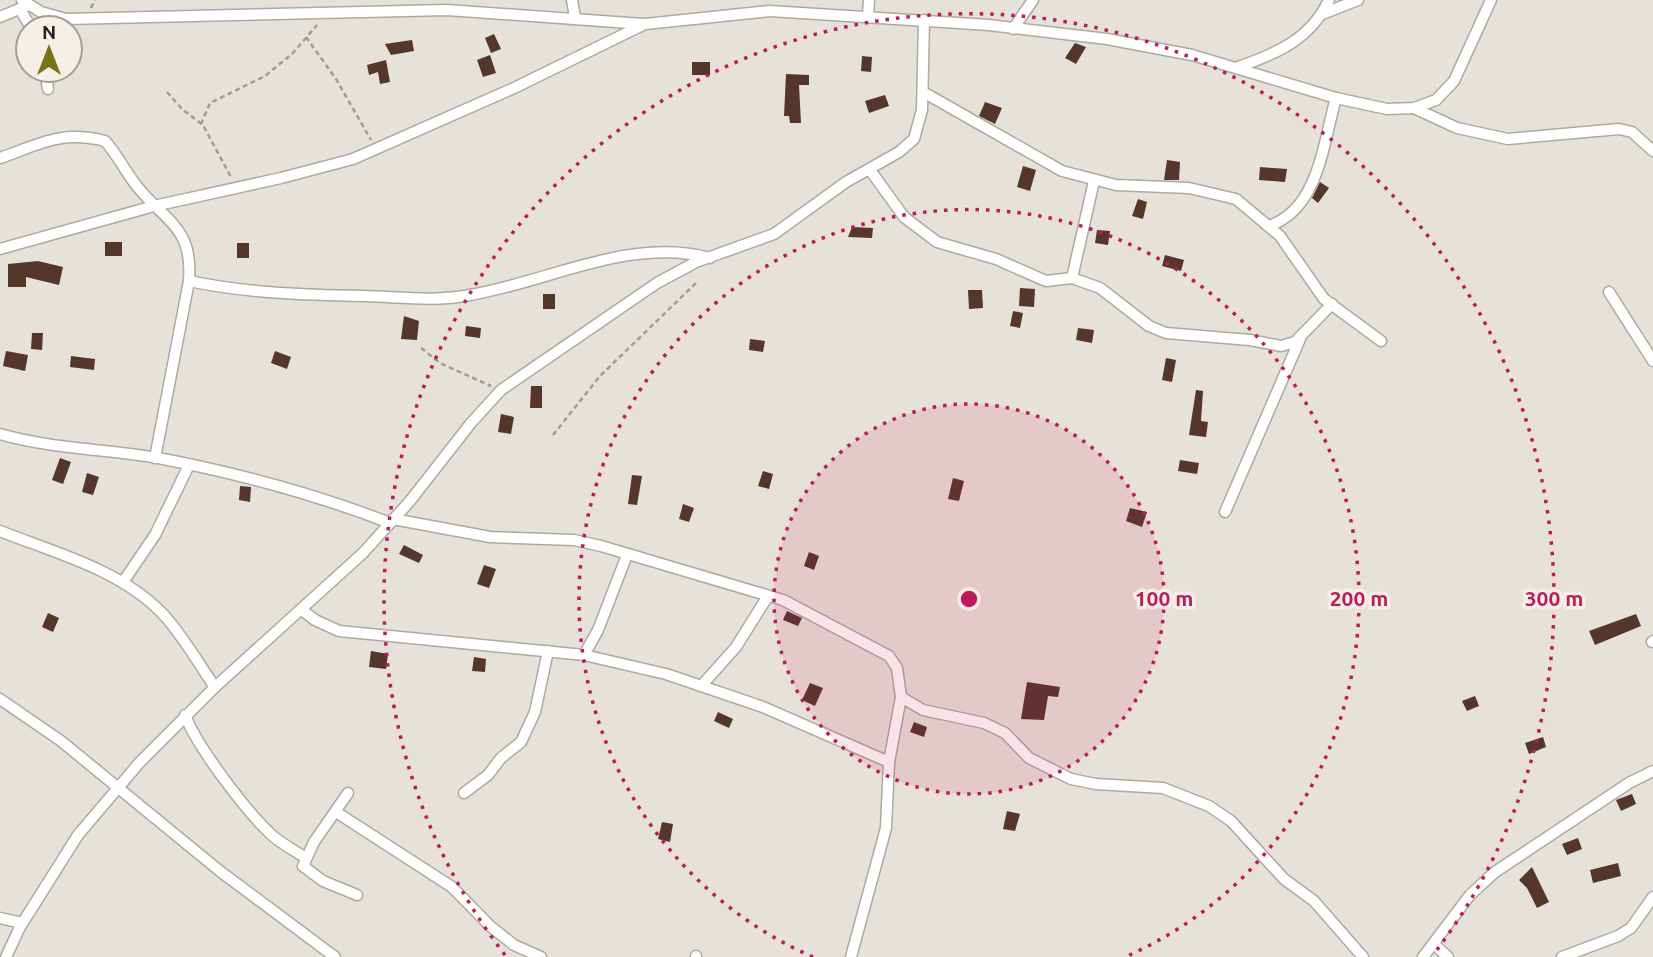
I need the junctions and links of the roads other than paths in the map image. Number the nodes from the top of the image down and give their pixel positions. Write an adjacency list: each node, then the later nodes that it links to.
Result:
1 (572, 0): 11 (street)
2 (870, 0): 9 (street)
3 (1033, 0): 14 (street)
4 (1329, 0): 8 (street)
5 (1358, 0): 8 (street)
6 (1491, 0): 20 (street)
7 (23, 4): 10 (street); 11 (street)
8 (1322, 14): 15 (street)
9 (868, 16): 12 (street); 13 (street)
10 (0, 17)
11 (575, 17): 13 (street)
12 (924, 20): 14 (street); 18 (street)
13 (645, 24): 25 (street)
14 (1013, 29): 15 (street)
15 (1237, 67): 19 (street)
16 (47, 84): 17 (street)
17 (48, 89)
18 (923, 92): 23 (street); 24 (street)
19 (1336, 98): 20 (street); 26 (street)
20 (1414, 108): 21 (street)
21 (1653, 151)
22 (0, 158): 25 (street)
23 (870, 170): 28 (street); 29 (street)
24 (1094, 181): 26 (street); 29 (street)
25 (154, 206): 27 (street); 30 (street)
26 (1269, 226): 32 (street)
27 (0, 249)
28 (710, 258): 30 (street); 40 (street)
29 (1072, 278): 33 (street)
30 (189, 281): 37 (street)
31 (1609, 292): 35 (street)
32 (1332, 304): 33 (street); 34 (street)
33 (1301, 337): 39 (street)
34 (1381, 341)
35 (1653, 361)
36 (0, 433): 37 (street)
37 (155, 458): 38 (street)
38 (189, 465): 40 (street); 43 (street)
39 (1225, 512)
40 (392, 521): 42 (street); 45 (street)
41 (0, 531): 43 (street)
42 (627, 555): 44 (street); 47 (street)
43 (123, 582): 49 (street)
44 (768, 596): 48 (street); 50 (street)
45 (302, 610): 46 (street); 49 (street)
46 (548, 652): 47 (street); 57 (street)
47 (584, 655): 48 (street)
48 (702, 685): 53 (street)
49 (215, 687): 52 (street)
50 (901, 697): 53 (street); 69 (street)
51 (0, 699): 55 (street)
52 (186, 715): 55 (street); 59 (street)
53 (889, 762): 68 (street)
54 (1653, 771): 64 (street)
55 (117, 789): 63 (street); 66 (street)
56 (348, 793): 58 (street)
57 (464, 793)
58 (335, 812): 59 (street); 67 (street)
59 (306, 858): 60 (street)
60 (357, 895)
61 (1653, 897): 72 (street)
62 (0, 918): 63 (street)
63 (22, 923): 65 (street)
64 (1434, 944): 70 (street); 71 (street)
65 (6, 957)
66 (335, 957)
67 (541, 957)
68 (851, 957)
69 (1363, 957)
70 (1423, 957)
71 (1448, 957)
72 (1562, 957)

